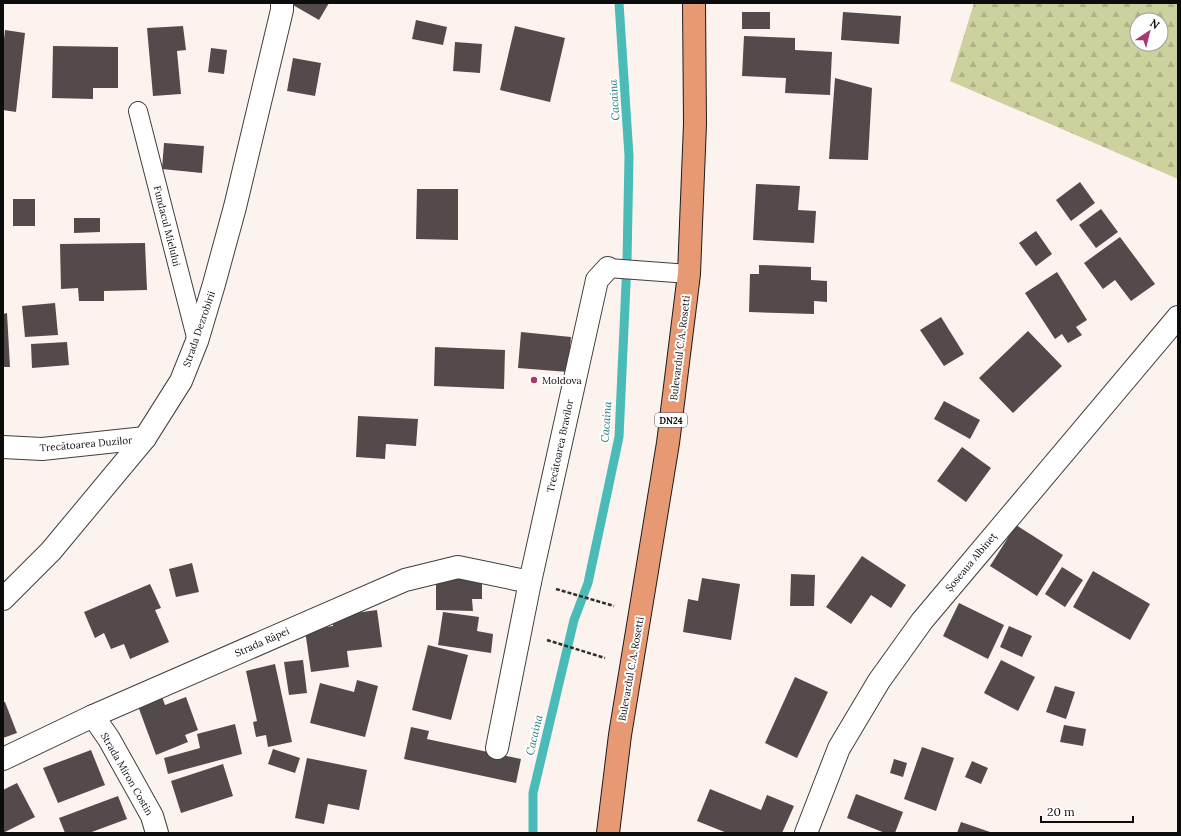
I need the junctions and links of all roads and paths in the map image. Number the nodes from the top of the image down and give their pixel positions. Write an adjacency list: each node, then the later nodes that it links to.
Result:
1 (282, 3): 7 (street, Strada Dezrobirii)
2 (694, 3): 5 (main road, Bulevardul C.A. Rosetti / DN24)
3 (138, 111): 7 (lane, Fundacul Mielului)
4 (608, 268): 5 (lane); 10 (street, Trecătoarea Bravilor)
5 (689, 274): 12 (main road, Bulevardul C.A. Rosetti / DN24)
6 (1178, 317): 20 (street, Șoseaua Albineț)
7 (197, 341): 8 (street, Strada Dezrobirii)
8 (145, 438): 9 (street, Trecătoarea Duzilor); 11 (street, Strada Dezrobirii)
9 (3, 446)
10 (530, 582): 12 (path); 13 (street, Trecătoarea Bravilor); 15 (street, Strada Râpei)
11 (3, 599)
12 (640, 613): 14 (main road, Bulevardul C.A. Rosetti / DN24)
13 (520, 631): 14 (path); 16 (street, Trecătoarea Bravilor)
14 (632, 666): 19 (main road, Bulevardul C.A. Rosetti / DN24)
15 (93, 716): 17 (street, Strada Râpei); 18 (street, Strada Miron Costin)
16 (497, 748)
17 (3, 759)
18 (157, 833)
19 (608, 833)
20 (806, 833)

